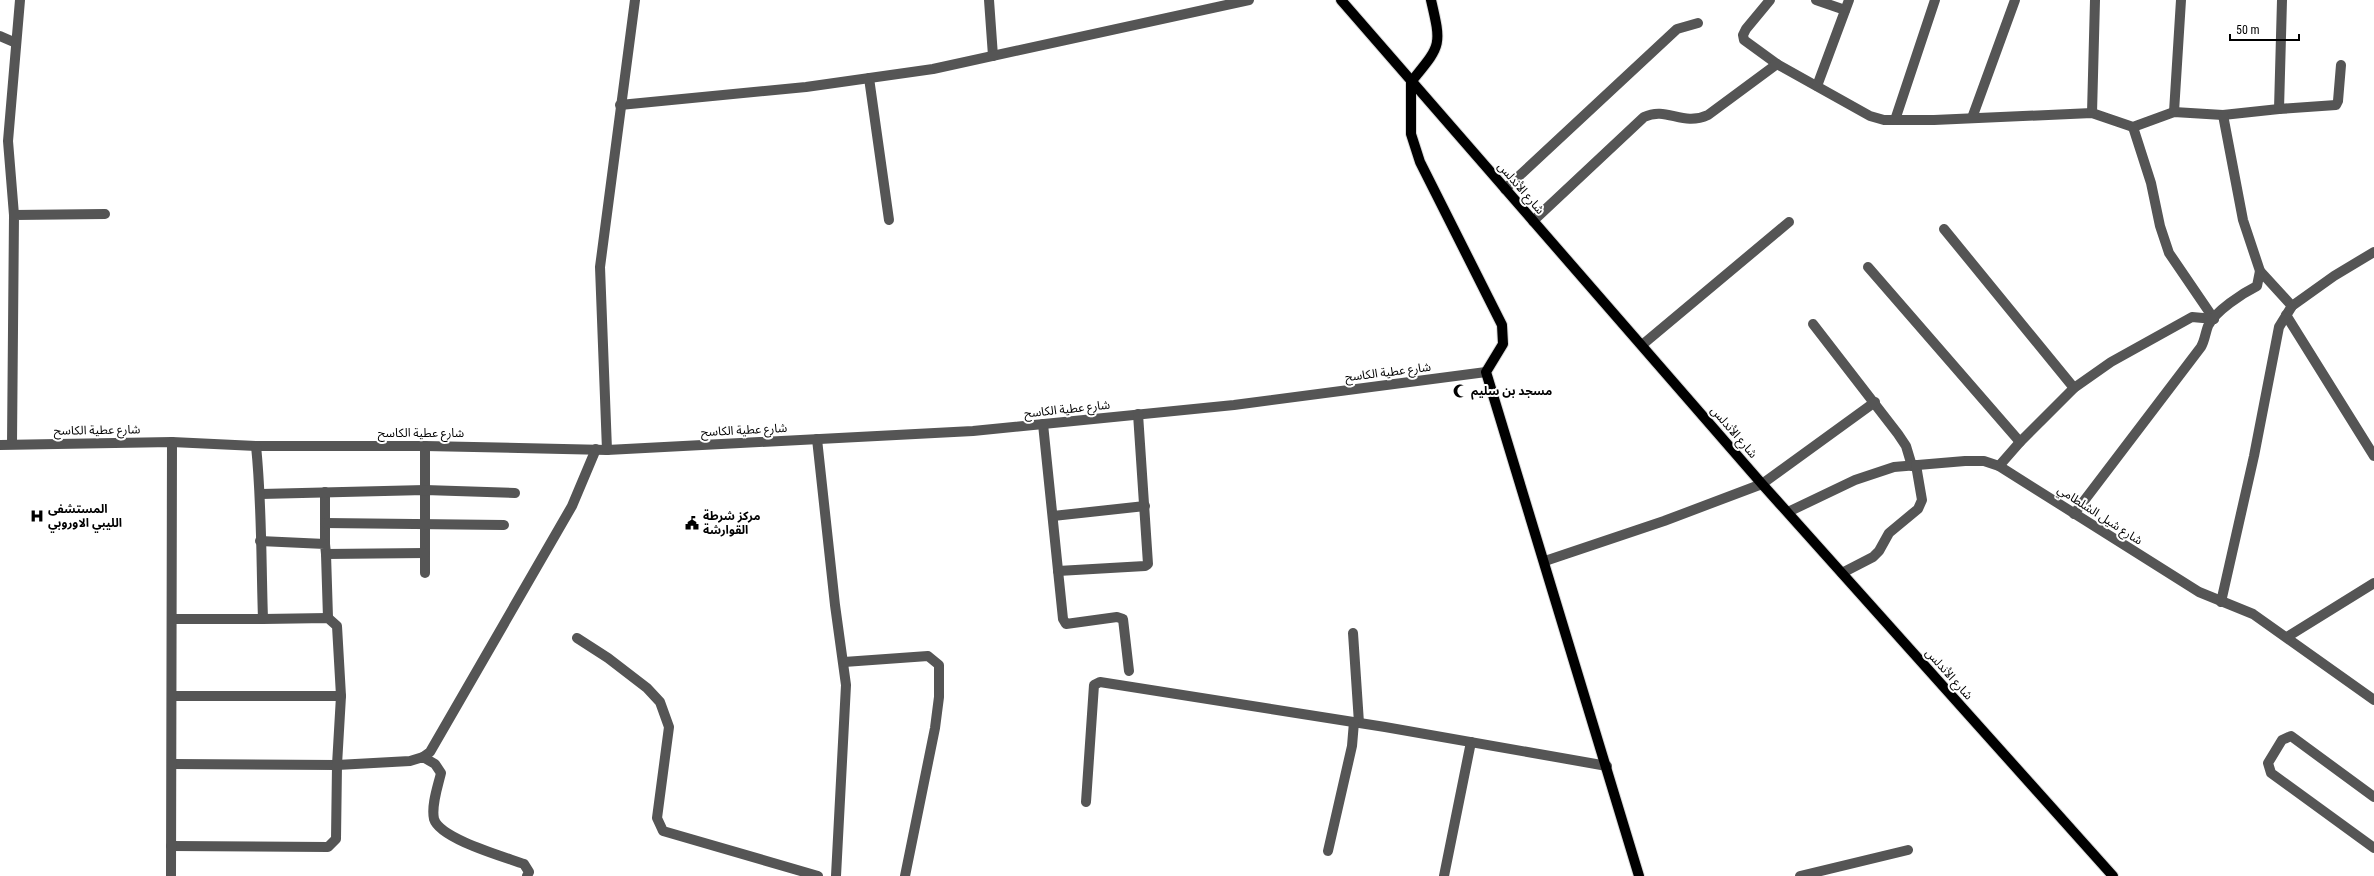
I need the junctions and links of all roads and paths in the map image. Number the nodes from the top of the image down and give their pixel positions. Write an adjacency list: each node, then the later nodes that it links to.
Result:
1 (20, 0): 17 (street)
2 (635, 0): 24 (street)
3 (989, 0): 18 (street)
4 (1248, 0): 18 (street)
5 (1341, 0): 22 (main road, شارع الأندلس)
6 (1431, 0): 22 (main road)
7 (1770, 0): 19 (street)
8 (1816, 0): 14 (street)
9 (1935, 0): 30 (street)
10 (2015, 0): 29 (street)
11 (2095, 0): 27 (street)
12 (2181, 0): 26 (street)
13 (2282, 0): 25 (street)
14 (1847, 5): 23 (street)
15 (1698, 23): 33 (street)
16 (0, 36): 17 (street)
17 (16, 43): 32 (street)
18 (993, 56): 21 (street)
19 (1777, 64): 23 (street); 37 (street)
20 (2342, 65): 25 (street)
21 (869, 78): 24 (street); 36 (street)
22 (1411, 82): 33 (main road, شارع الأندلس); 48 (main road)
23 (1817, 86): 30 (street)
24 (620, 106): 60 (street)
25 (2279, 109): 28 (street)
26 (2174, 112): 28 (street); 31 (street)
27 (2092, 113): 29 (street); 31 (street)
28 (2223, 115): 42 (street)
29 (1972, 118): 30 (street)
30 (1895, 120)
31 (2132, 128): 45 (street)
32 (4, 140): 35 (street)
33 (1505, 189): 37 (main road, شارع الأندلس)
34 (105, 214): 35 (street)
35 (14, 215): 56 (street)
36 (889, 220)
37 (1533, 221): 47 (main road, شارع الأندلس)
38 (1789, 222): 47 (street)
39 (1944, 229): 49 (street)
40 (2374, 252): 43 (street)
41 (1868, 267): 55 (street)
42 (2260, 271): 43 (street); 45 (street)
43 (2292, 306): 44 (street)
44 (2286, 315): 61 (street); 84 (street)
45 (2214, 319): 49 (street); 71 (street)
46 (1813, 324): 50 (street)
47 (1642, 345): 64 (main road, شارع الأندلس)
48 (1486, 372): 51 (street, شارع عطية الكاسح); 79 (main road)
49 (2074, 388): 55 (street)
50 (1875, 402): 62 (street); 64 (street)
51 (1138, 414): 52 (street, شارع عطية الكاسح); 69 (street)
52 (1043, 424): 53 (street, شارع عطية الكاسح); 72 (street)
53 (817, 439): 60 (street, شارع عطية الكاسح); 91 (street)
54 (172, 442): 56 (street, شارع عطية الكاسح); 58 (street, شارع عطية الكاسح); 86 (street)
55 (2020, 442): 63 (street)
56 (12, 444): 57 (street, شارع عطية الكاسح)
57 (0, 445)
58 (256, 446): 59 (street, شارع عطية الكاسح); 68 (street)
59 (425, 446): 60 (street, شارع عطية الكاسح); 65 (street)
60 (601, 449): 98 (street)
61 (2374, 456)
62 (1914, 465): 63 (street, شارع شيل الشلطامي); 70 (street, شارع شيل الشلطامي); 82 (street)
63 (1998, 466): 71 (street, شارع شيل الشلطامي)
64 (1762, 484): 70 (main road, شارع الأندلس); 79 (street)
65 (425, 490): 66 (street); 67 (street); 74 (street)
66 (325, 492): 68 (street); 73 (street)
67 (515, 493)
68 (261, 494): 76 (street)
69 (1145, 506): 72 (street); 80 (street)
70 (1788, 512): 82 (main road, شارع الأندلس)
71 (2074, 514): 84 (street, شارع شيل الشلطامي)
72 (1053, 516): 80 (street)
73 (325, 523): 74 (street); 77 (street)
74 (425, 524): 75 (street); 78 (street)
75 (504, 525)
76 (260, 541): 77 (street); 87 (street)
77 (326, 549): 78 (street); 85 (street)
78 (425, 553): 81 (street)
79 (1545, 561): 101 (main road)
80 (1058, 571): 92 (street)
81 (425, 573)
82 (1842, 573): 116 (main road, شارع الأندلس)
83 (2374, 583): 89 (street)
84 (2221, 602): 89 (street, شارع شيل الشلطامي)
85 (328, 618): 87 (street); 94 (street)
86 (173, 619): 87 (street); 93 (street)
87 (263, 619)
88 (1352, 633): 96 (street)
89 (2287, 637): 95 (street, شارع شيل الشلطامي)
90 (577, 638): 108 (street)
91 (844, 662): 111 (street); 112 (street)
92 (1129, 671)
93 (172, 696): 94 (street); 99 (street)
94 (341, 696): 100 (street)
95 (2374, 700)
96 (1356, 723): 97 (street); 103 (street); 107 (street)
97 (1471, 742): 101 (street); 113 (street)
98 (423, 757): 100 (street); 110 (street)
99 (172, 764): 100 (street); 104 (street)
100 (337, 765): 104 (street)
101 (1607, 766): 114 (main road)
102 (2374, 797): 105 (street)
103 (1086, 802)
104 (171, 846): 109 (street)
105 (2374, 848)
106 (1908, 850): 115 (street)
107 (1328, 851)
108 (811, 875)
109 (171, 876)
110 (527, 876)
111 (836, 876)
112 (905, 876)
113 (1444, 876)
114 (1639, 876)
115 (1800, 876)
116 (2113, 876)

